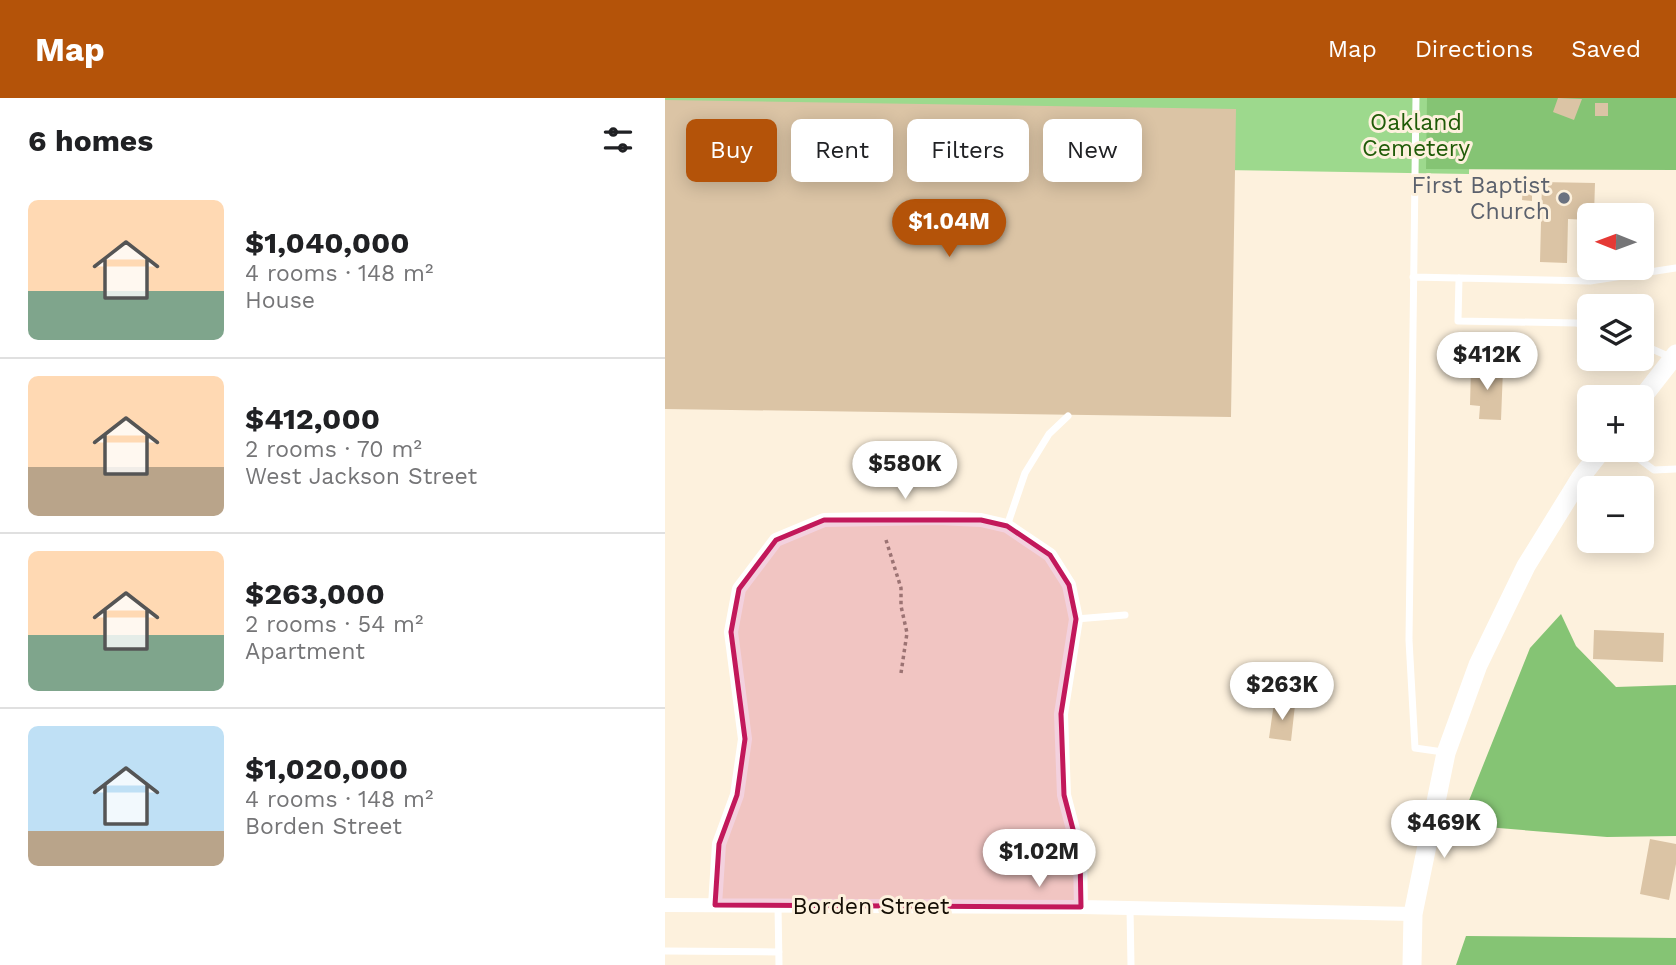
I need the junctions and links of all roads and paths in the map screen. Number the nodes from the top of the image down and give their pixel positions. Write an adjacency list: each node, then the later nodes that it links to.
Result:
1 (1416, 98): 3 (lane)
2 (1676, 268): 4 (lane)
3 (1413, 277): 4 (lane); 18 (lane)
4 (1459, 278): 5 (lane)
5 (1577, 323)
6 (1654, 349): 7 (lane)
7 (1674, 356): 8 (street)
8 (1651, 385)
9 (1068, 416): 13 (lane)
10 (1593, 462): 18 (street)
11 (1643, 462): 12 (lane)
12 (1676, 469)
13 (1007, 526): 16 (street); 20 (street)
14 (886, 540): 17 (path)
15 (1125, 615): 16 (lane)
16 (1076, 619): 22 (street)
17 (901, 673)
18 (1445, 753): 24 (street)
19 (665, 905): 20 (street, Borden Street)
20 (715, 905): 21 (street, Borden Street)
21 (778, 906): 22 (street, Borden Street); 26 (lane)
22 (1081, 907): 23 (street, Borden Street)
23 (1130, 908): 24 (street, Borden Street); 28 (lane)
24 (1413, 914): 29 (street)
25 (665, 951): 26 (lane)
26 (779, 952): 27 (lane)
27 (779, 965)
28 (1131, 965)
29 (1412, 965)

